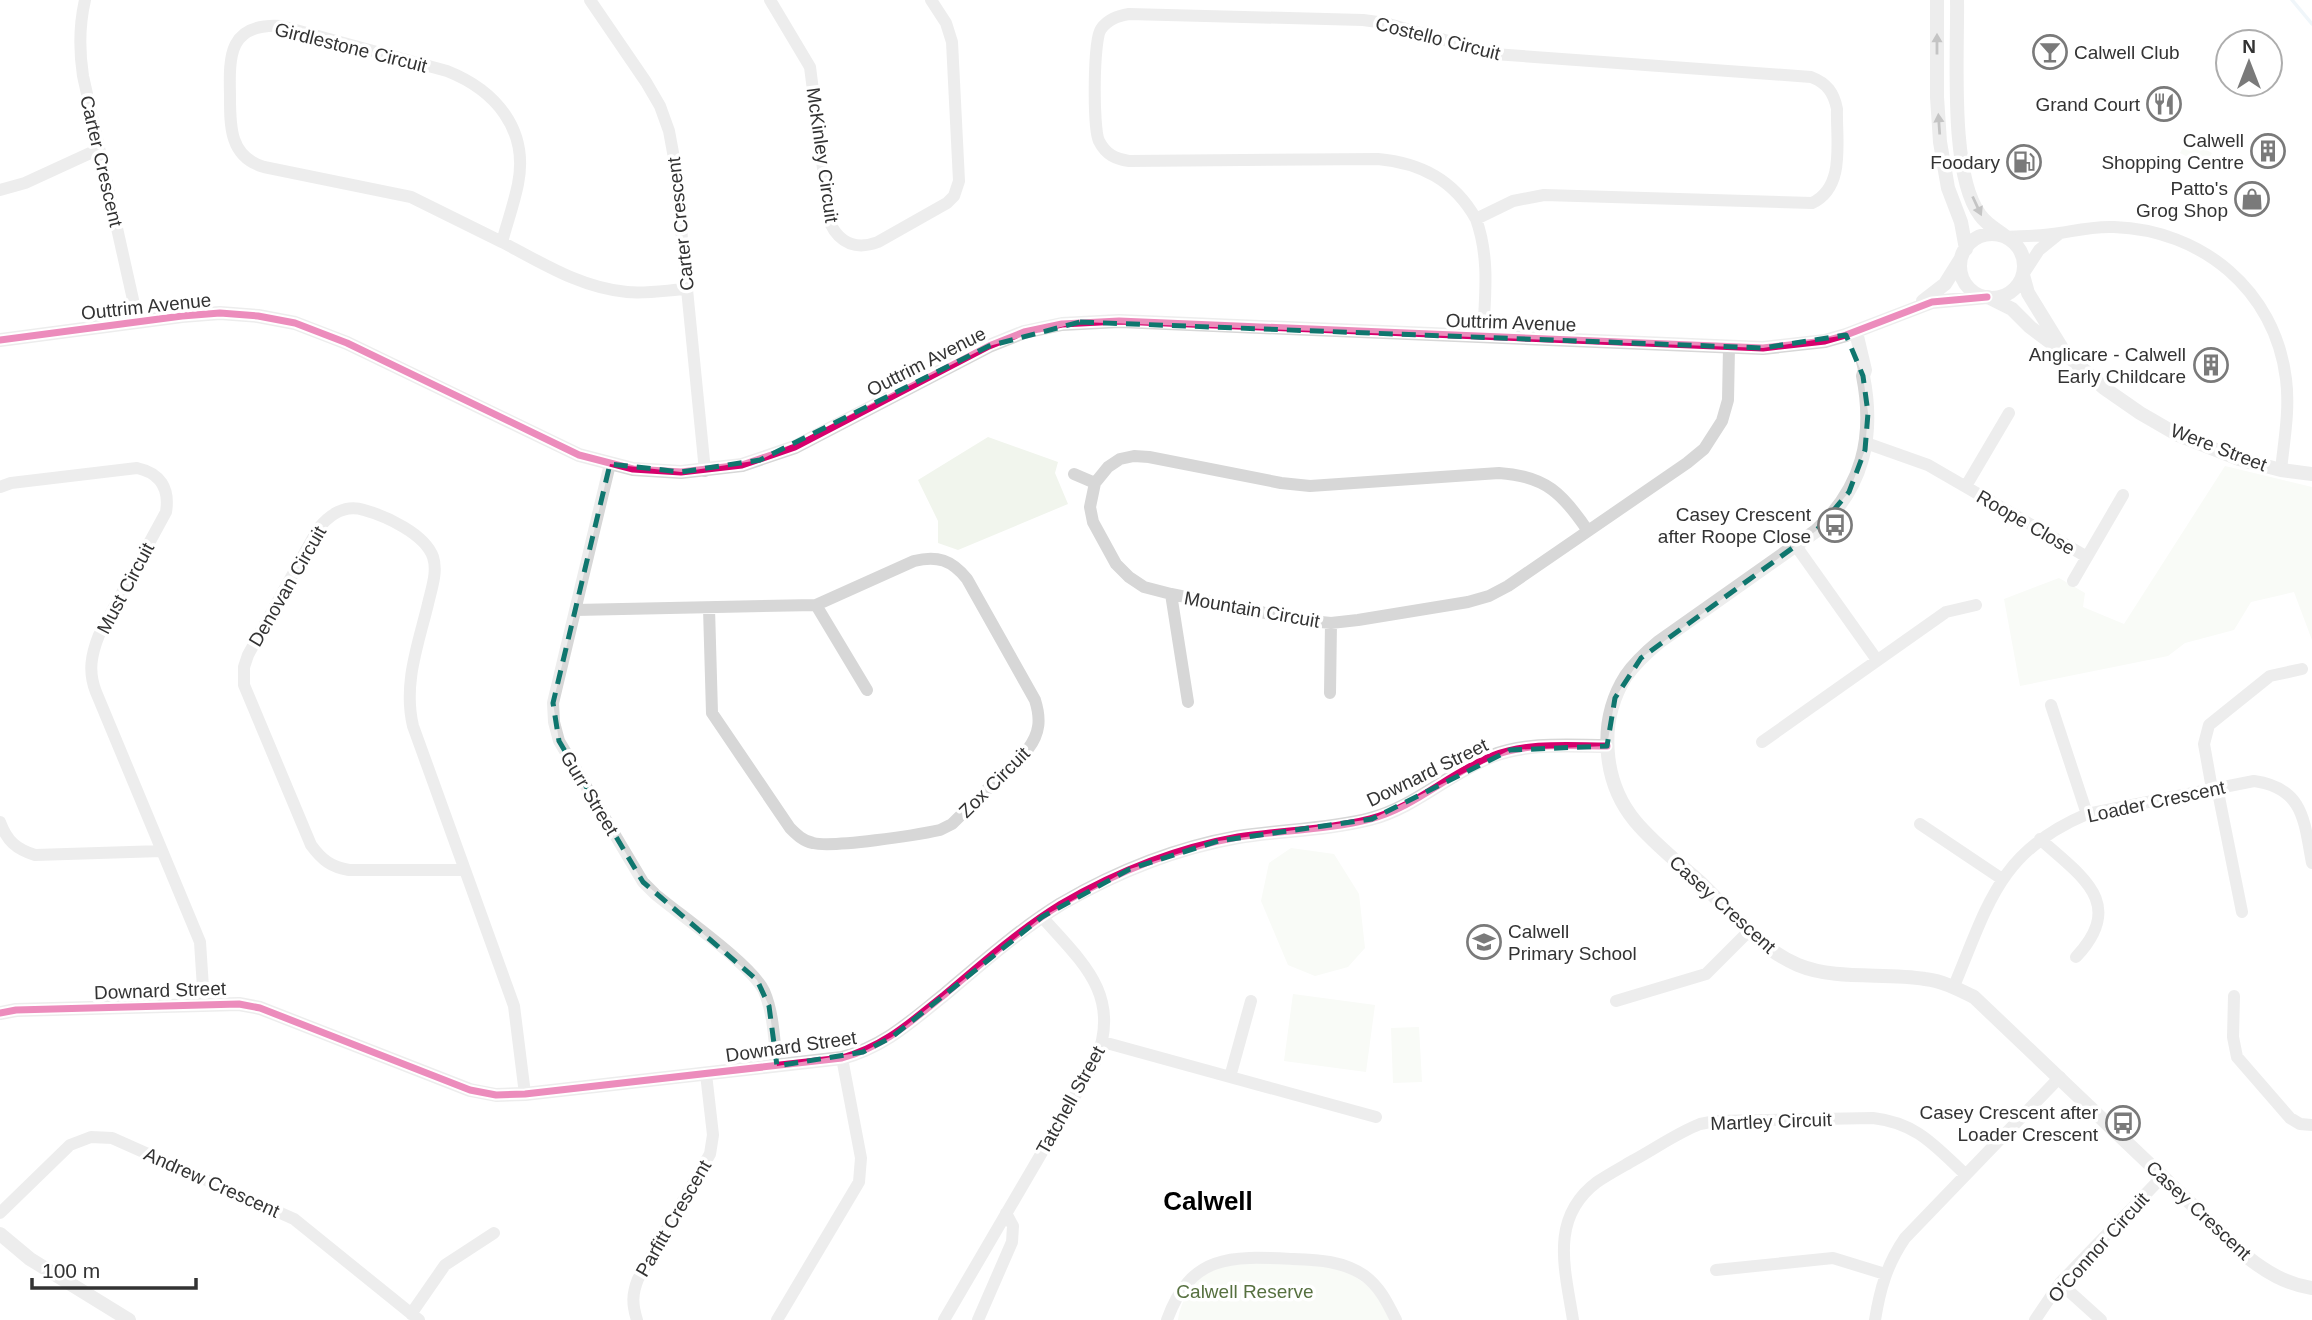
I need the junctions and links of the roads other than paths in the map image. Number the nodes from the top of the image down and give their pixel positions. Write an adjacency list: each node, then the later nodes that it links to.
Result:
1 (85, 0): 7 (street, Carter Crescent)
2 (770, 0): 3 (street, McKinley Circuit)
3 (931, 0)
4 (1937, 0): 13 (street, one-way to 4)
5 (1957, 0): 11 (street, one-way to 11)
6 (596, 2): 15 (street, Carter Crescent)
7 (99, 149): 8 (street); 18 (street, Carter Crescent)
8 (0, 190)
9 (1476, 219): 9 (street, Costello Circuit); 20 (street, Costello Circuit)
10 (2060, 233): 11 (street); 14 (street); 27 (street)
11 (2006, 237): 13 (street); 14 (street)
12 (502, 242): 12 (street, Girdlestone Circuit); 15 (street, Girdlestone Circuit)
13 (1963, 253): 16 (street); 17 (street, Outtrim Avenue)
14 (2023, 274): 16 (street); 23 (street, Were Street)
15 (687, 289): 28 (street, Carter Crescent)
16 (1987, 297): 17 (street, Outtrim Avenue); 23 (street, Were Street)
17 (1913, 308): 19 (street, Outtrim Avenue)
18 (138, 322): 21 (street, Outtrim Avenue); 26 (street, Outtrim Avenue)
19 (1851, 334): 22 (street, Outtrim Avenue); 25 (street, Casey Crescent)
20 (1483, 337): 22 (street, Outtrim Avenue); 28 (street, Outtrim Avenue)
21 (0, 340)
22 (1729, 347): 35 (street, Mountain Circuit)
23 (2066, 354): 27 (street, Were Street)
24 (2009, 413): 33 (street, Roope Close)
25 (1866, 443): 33 (street, Roope Close); 36 (street, Casey Crescent)
26 (610, 464): 28 (street, Outtrim Avenue); 43 (street, Gurr Street)
27 (2281, 470): 30 (street, Were Street)
28 (705, 471)
29 (1074, 474): 31 (street)
30 (2312, 474)
31 (1095, 484): 35 (street); 39 (street, Mountain Circuit)
32 (0, 486): 60 (street, Must Circuit)
33 (1966, 486): 37 (street, Roope Close)
34 (2123, 495): 37 (street, Roope Close)
35 (1588, 531): 44 (street, Mountain Circuit)
36 (1796, 546): 45 (street); 52 (street, Casey Crescent)
37 (2087, 557): 38 (street, Roope Close)
38 (2073, 582)
39 (1171, 594): 44 (street, Mountain Circuit); 49 (street)
40 (816, 605): 42 (street, Zox Circuit); 42 (street, Zox Circuit); 47 (street)
41 (1976, 605): 45 (street)
42 (709, 608): 43 (street, Zox Circuit)
43 (575, 610): 76 (street, Gurr Street)
44 (1331, 623): 48 (street)
45 (1877, 660): 51 (street)
46 (2302, 669): 53 (street)
47 (867, 690)
48 (1330, 693)
49 (1188, 702)
50 (2051, 705): 56 (street)
51 (1762, 742)
52 (1607, 746): 65 (street, Downard Street); 66 (street, Casey Crescent)
53 (2215, 788): 55 (street, Loader Crescent); 56 (street, Loader Crescent); 64 (street)
54 (2312, 802): 55 (street)
55 (2300, 808): 61 (street)
56 (2087, 814): 59 (street, Loader Crescent)
57 (0, 822): 60 (street)
58 (1920, 824): 63 (street)
59 (2040, 839): 63 (street, Loader Crescent); 67 (street)
60 (162, 851): 72 (street, Must Circuit)
61 (2312, 863)
62 (465, 870): 62 (street, Denovan Circuit); 80 (street, Denovan Circuit)
63 (2002, 879): 68 (street, Loader Crescent)
64 (2242, 912)
65 (1042, 916): 74 (street, Tatchell Street); 75 (street, Downard Street)
66 (1749, 931): 68 (street, Casey Crescent); 71 (street)
67 (2076, 957)
68 (1954, 986): 79 (street, Casey Crescent)
69 (2234, 996): 82 (street)
70 (1251, 1000): 78 (street)
71 (1616, 1002)
72 (204, 1003): 73 (street, Downard Street); 80 (street, Downard Street)
73 (0, 1013)
74 (1103, 1042): 78 (street); 86 (street, Tatchell Street)
75 (842, 1058): 76 (street, Downard Street); 96 (street)
76 (777, 1066): 77 (street, Downard Street)
77 (706, 1074): 80 (street, Downard Street); 95 (street, Parfitt Crescent)
78 (1230, 1077): 81 (street)
79 (2060, 1077): 83 (street); 84 (street, Casey Crescent)
80 (525, 1094)
81 (1376, 1117)
82 (2312, 1125)
83 (1966, 1175): 90 (street); 101 (street, Martley Circuit)
84 (2163, 1176): 91 (street, O'Connor Circuit); 92 (street, Casey Crescent)
85 (0, 1213): 93 (street, Andrew Crescent)
86 (1006, 1213): 97 (street, Tatchell Street); 98 (street)
87 (494, 1233): 93 (street)
88 (0, 1234): 94 (street)
89 (1716, 1270): 90 (street)
90 (1885, 1274): 102 (street)
91 (2060, 1283): 103 (street, O'Connor Circuit); 104 (street)
92 (2312, 1288)
93 (415, 1317)
94 (129, 1320)
95 (637, 1320)
96 (777, 1320)
97 (944, 1320)
98 (978, 1320)
99 (1167, 1320): 100 (street)
100 (1396, 1320)
101 (1573, 1320)
102 (1875, 1320)
103 (2035, 1320)
104 (2101, 1320)

